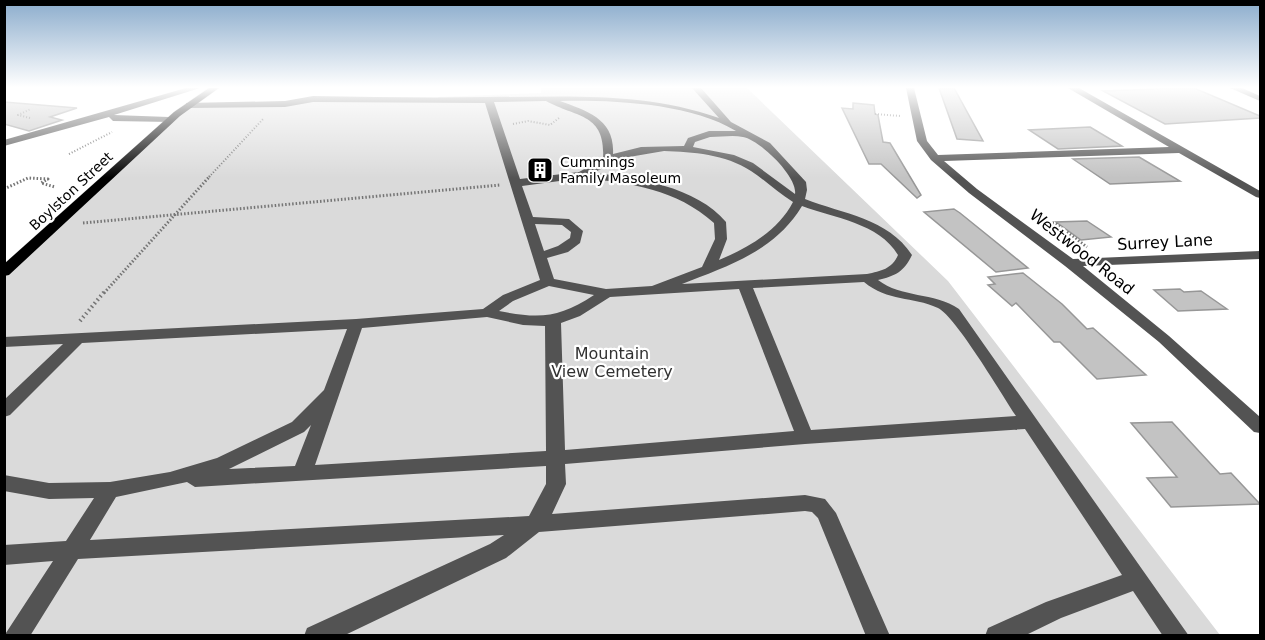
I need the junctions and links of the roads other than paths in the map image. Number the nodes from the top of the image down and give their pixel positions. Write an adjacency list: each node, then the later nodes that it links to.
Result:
1 (97, 118): 10 (street)
2 (126, 118): 10 (street)
3 (172, 118): 27 (main road, Boylston Street)
4 (495, 118): 19 (street)
5 (590, 118): 17 (street)
6 (710, 118): 11 (street)
7 (723, 118): 11 (street)
8 (916, 118): 16 (street, Westwood Road)
9 (1126, 118): 15 (street)
10 (89, 120): 13 (street)
11 (727, 122): 12 (street)
12 (747, 134): 14 (street); 21 (street)
13 (4, 143)
14 (687, 150): 17 (street); 21 (street)
15 (1184, 150): 16 (street); 20 (street)
16 (935, 158): 25 (street, Westwood Road)
17 (608, 159): 18 (street)
18 (582, 174): 19 (street); 26 (street)
19 (516, 183): 22 (street)
20 (1260, 195)
21 (799, 201): 26 (street); 28 (street)
22 (528, 219): 24 (street); 24 (street)
23 (1260, 255): 25 (street, Surrey Lane)
24 (540, 256): 29 (street)
25 (1070, 263): 41 (street, Westwood Road)
26 (709, 267): 31 (street)
27 (4, 272)
28 (867, 278): 30 (street); 40 (street)
29 (548, 282): 32 (street); 33 (street)
30 (744, 284): 31 (street); 42 (street)
31 (654, 290): 32 (street)
32 (606, 293): 34 (street)
33 (487, 313): 34 (street); 35 (street)
34 (553, 322): 43 (street)
35 (356, 324): 36 (street); 38 (street)
36 (71, 339): 37 (street); 39 (street)
37 (6, 343)
38 (332, 393): 44 (street); 45 (street)
39 (4, 411)
40 (1030, 422): 42 (street); 51 (street)
41 (1260, 427)
42 (805, 436): 43 (street)
43 (556, 458): 44 (street); 48 (street)
44 (303, 473): 45 (street)
45 (170, 480): 47 (street)
46 (4, 483): 47 (street)
47 (110, 490): 49 (street)
48 (535, 524): 49 (street); 53 (street); 54 (street)
49 (72, 550): 50 (street); 52 (street)
50 (4, 555)
51 (1138, 579): 55 (street); 56 (street)
52 (16, 636)
53 (316, 636)
54 (878, 636)
55 (997, 636)
56 (1177, 636)

